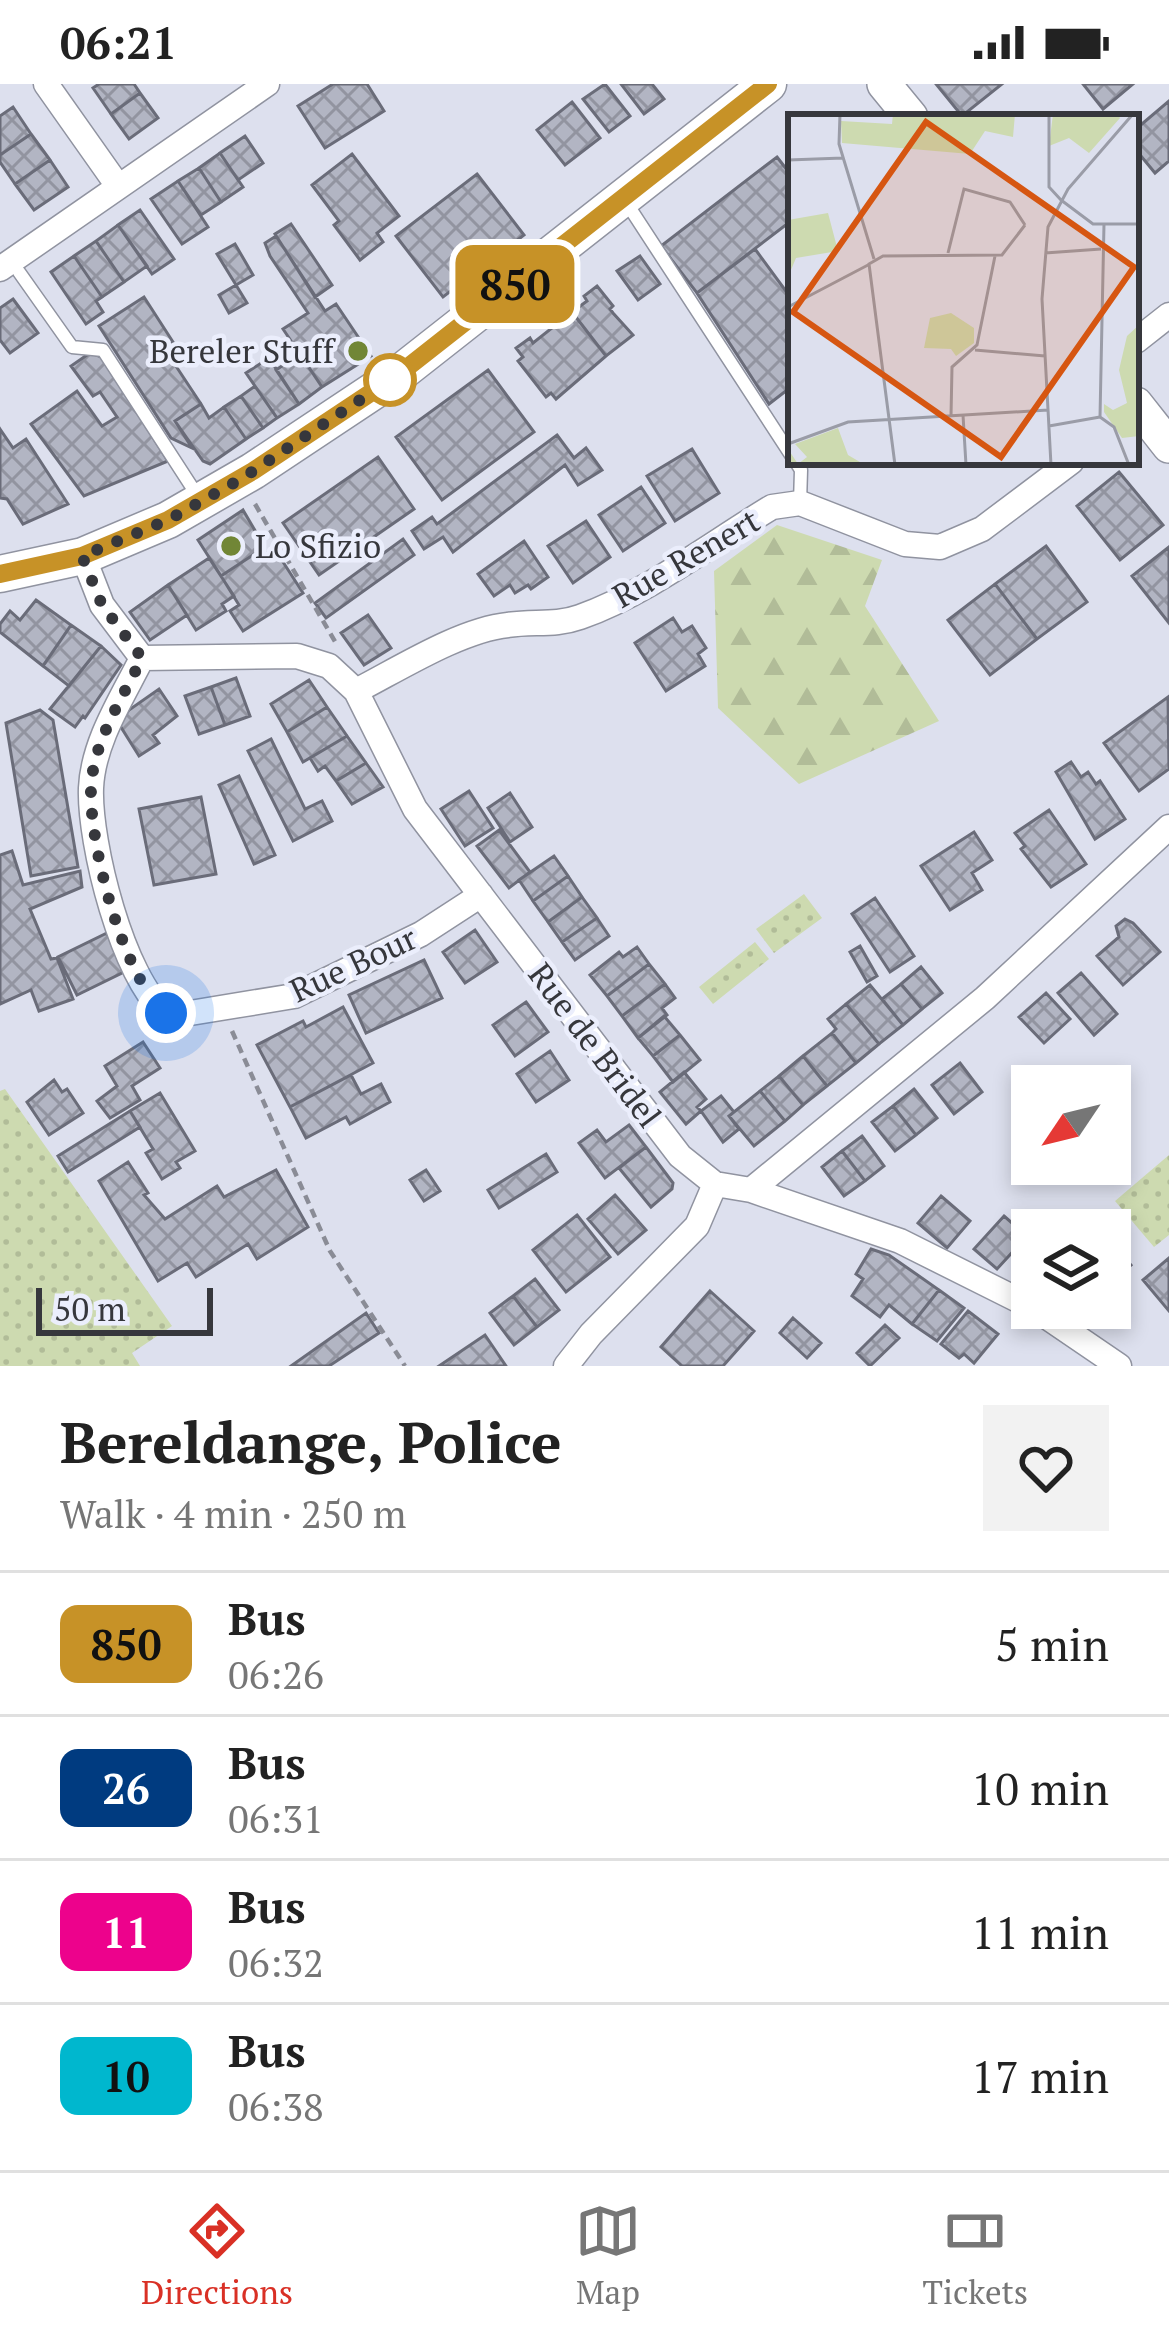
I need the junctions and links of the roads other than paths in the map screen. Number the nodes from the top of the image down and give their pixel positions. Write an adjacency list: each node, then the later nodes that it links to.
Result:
1 (46, 84): 6 (street)
2 (267, 84): 6 (street)
3 (768, 84): 7 (main road)
4 (884, 84): 5 (main road)
5 (908, 114)
6 (118, 186): 8 (street)
7 (623, 198): 13 (lane); 16 (main road)
8 (9, 271): 16 (lane)
9 (1169, 315): 10 (street)
10 (1139, 339)
11 (1139, 410): 12 (main road)
12 (1169, 446)
13 (788, 449)
14 (798, 465): 17 (lane)
15 (1067, 465): 17 (street, Rue Renert)
16 (201, 501): 18 (main road)
17 (800, 503): 21 (street, Rue Renert)
18 (82, 556): 19 (main road); 20 (street)
19 (0, 574)
20 (142, 658): 21 (street); 23 (street, Rue Bour)
21 (356, 691): 23 (street, Rue de Bridel)
22 (1169, 826): 25 (street)
23 (481, 896): 24 (street, Rue de Bridel)
24 (715, 1184): 25 (street); 28 (street)
25 (751, 1190): 26 (street)
26 (1011, 1297)
27 (1064, 1329): 29 (street)
28 (566, 1366)
29 (1118, 1366)

